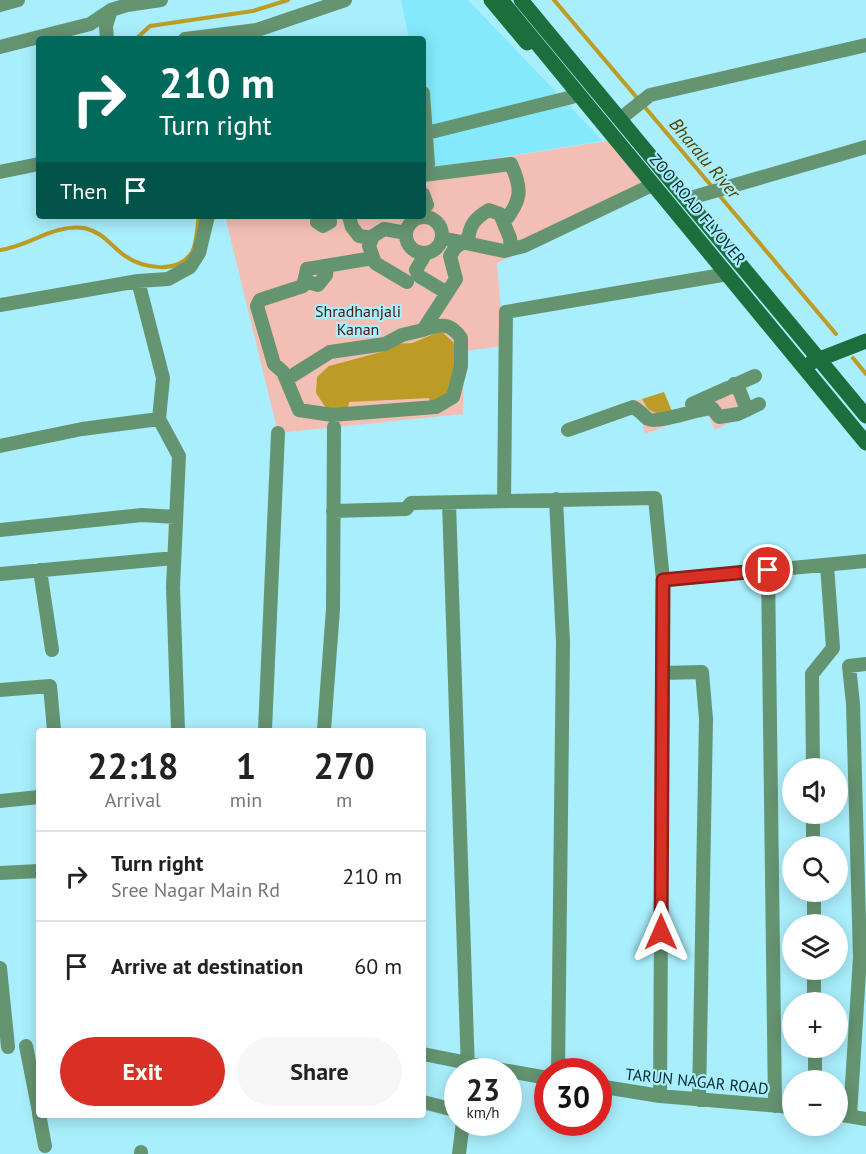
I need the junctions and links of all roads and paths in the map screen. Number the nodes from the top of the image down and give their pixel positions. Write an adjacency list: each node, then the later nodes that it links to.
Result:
1 (18, 0): 8 (street)
2 (161, 0): 9 (street)
3 (345, 0): 12 (street)
4 (491, 0): 16 (main road)
5 (501, 0): 56 (main road, ZOO ROAD FLYOVER, bridge)
6 (512, 0): 54 (main road, ZOO ROAD FLYOVER)
7 (528, 2): 18 (main road)
8 (0, 5)
9 (109, 5): 10 (street); 11 (street)
10 (43, 36)
11 (107, 36)
12 (209, 36)
13 (36, 38): 15 (street)
14 (866, 45): 18 (street)
15 (0, 47)
16 (572, 97): 19 (street); 25 (main road)
17 (426, 117): 19 (street)
18 (620, 119): 26 (main road)
19 (428, 133): 21 (street)
20 (866, 147): 26 (street)
21 (426, 164)
22 (36, 165): 23 (street)
23 (0, 172)
24 (426, 175): 31 (street)
25 (648, 187): 36 (street); 40 (main road)
26 (687, 199): 46 (main road)
27 (426, 216): 34 (street)
28 (207, 219): 41 (street)
29 (351, 219): 33 (street)
30 (415, 219): 32 (street)
31 (504, 222): 35 (street); 36 (street)
32 (406, 233): 33 (street); 37 (street)
33 (372, 238): 38 (street)
34 (442, 238): 35 (street); 37 (street)
35 (466, 242): 36 (street); 42 (street)
36 (511, 249)
37 (426, 253): 39 (street)
38 (373, 258): 39 (street); 49 (street)
39 (413, 275): 42 (street)
40 (722, 276): 47 (main road); 60 (street)
41 (138, 281): 43 (street); 52 (street)
42 (447, 293): 44 (street)
43 (0, 305)
44 (423, 330): 49 (street); 49 (street)
45 (866, 341): 46 (main road)
46 (818, 358): 47 (main road); 51 (main road)
47 (800, 371): 58 (main road)
48 (755, 376): 50 (street)
49 (287, 380)
50 (734, 384): 50 (street)
51 (864, 409)
52 (159, 419): 57 (street); 63 (street)
53 (334, 427): 62 (street)
54 (866, 428)
55 (278, 433): 78 (street)
56 (866, 443)
57 (0, 446)
58 (866, 452)
59 (556, 499): 60 (street); 71 (street); 90 (street)
60 (504, 501): 61 (street)
61 (448, 503): 62 (street); 89 (street)
62 (333, 511): 79 (street)
63 (176, 518): 64 (street); 65 (street)
64 (0, 530)
65 (174, 558): 68 (street); 77 (street)
66 (866, 561): 67 (street)
67 (827, 565): 69 (street); 80 (street)
68 (40, 570): 70 (street); 72 (street)
69 (768, 570): 71 (street); 98 (street)
70 (0, 574)
71 (663, 580): 74 (street)
72 (52, 651)
73 (866, 664): 92 (street)
74 (663, 672): 95 (street); 96 (street)
75 (0, 690): 76 (street)
76 (54, 728)
77 (178, 728)
78 (265, 728)
79 (324, 728)
80 (813, 758)
81 (36, 797): 82 (street)
82 (0, 801)
83 (36, 871): 84 (street)
84 (0, 873)
85 (0, 968): 87 (street)
86 (33, 1046): 87 (street); 93 (street)
87 (4, 1048)
88 (426, 1055): 91 (street)
89 (468, 1058)
90 (558, 1058)
91 (444, 1061)
92 (848, 1076)
93 (36, 1080)
94 (612, 1088): 95 (street, TARUN NAGAR ROAD)
95 (660, 1096): 96 (street, TARUN NAGAR ROAD)
96 (699, 1100): 98 (street, TARUN NAGAR ROAD)
97 (426, 1103): 100 (street)
98 (775, 1106): 99 (street, TARUN NAGAR ROAD)
99 (782, 1106)
100 (444, 1107)
101 (848, 1116): 103 (street)
102 (40, 1118): 105 (street)
103 (866, 1119)
104 (462, 1136): 106 (street)
105 (45, 1146)
106 (459, 1154)

